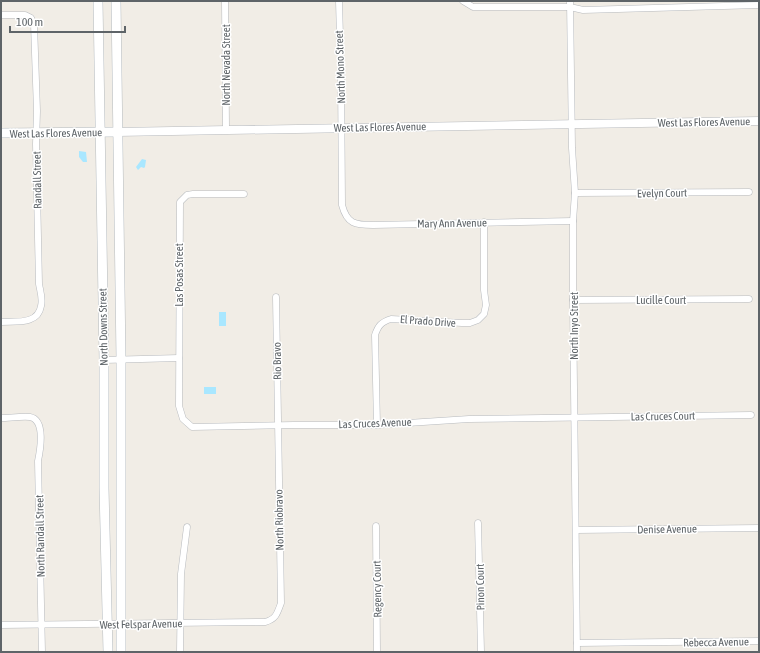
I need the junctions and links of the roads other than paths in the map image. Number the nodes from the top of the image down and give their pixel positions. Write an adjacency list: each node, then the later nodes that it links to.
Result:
1 (98, 1): 14 (main road, North Downs Street)
2 (116, 1): 15 (main road, North Downs Street)
3 (225, 1): 13 (street, North Nevada Street)
4 (339, 1): 12 (street, North Mono Street)
5 (463, 1): 6 (street)
6 (570, 4): 7 (street); 11 (street, North Inyo Street)
7 (686, 4): 8 (street)
8 (759, 5)
9 (1, 15): 17 (street, Randall Street)
10 (759, 121): 11 (street, West Las Flores Avenue)
11 (572, 125): 12 (street, West Las Flores Avenue); 20 (street, North Inyo Street)
12 (342, 127): 13 (street, West Las Flores Avenue); 21 (street, North Mono Street)
13 (226, 129): 15 (street, West Las Flores Avenue)
14 (100, 132): 15 (main road, West Las Flores Avenue); 17 (main road, West Las Flores Avenue); 30 (main road, North Downs Street)
15 (117, 132): 29 (main road, North Downs Street)
16 (1, 133): 17 (main road, West Las Flores Avenue)
17 (37, 133): 27 (street, Randall Street)
18 (749, 192): 20 (street, Evelyn Court)
19 (244, 194): 28 (street, Las Posas Street)
20 (575, 194): 22 (street, North Inyo Street)
21 (342, 205): 23 (street, Mary Ann Avenue)
22 (573, 221): 23 (street, Mary Ann Avenue); 26 (street, North Inyo Street)
23 (484, 222): 35 (street, El Prado Drive)
24 (276, 297): 36 (street, Rio Bravo)
25 (749, 299): 26 (street, Lucille Court)
26 (573, 300): 34 (street, North Inyo Street)
27 (1, 322)
28 (179, 358): 29 (street); 32 (street, Las Posas Street)
29 (121, 359): 30 (street); 44 (main road, North Downs Street)
30 (104, 360): 43 (main road, North Downs Street)
31 (751, 415): 34 (street, Las Cruces Court)
32 (181, 416): 36 (street, Las Cruces Avenue)
33 (1, 418): 47 (street, North Randall Street)
34 (574, 418): 35 (street, Las Cruces Avenue); 41 (street, North Inyo Street)
35 (377, 425): 36 (street, Las Cruces Avenue)
36 (278, 426): 42 (street, North Riobravo)
37 (478, 523): 55 (street, Pinon Court)
38 (187, 526): 45 (street)
39 (376, 526): 54 (street, Regency Court)
40 (759, 528): 41 (street, Denise Avenue)
41 (576, 530): 49 (street, North Inyo Street)
42 (277, 614): 45 (street, West Felspar Avenue)
43 (107, 624): 44 (street, West Felspar Avenue); 47 (street, West Felspar Avenue); 51 (main road, North Downs Street)
44 (121, 624): 45 (street, West Felspar Avenue); 52 (main road, North Downs Street)
45 (179, 624): 53 (street)
46 (1, 625): 47 (street, West Felspar Avenue)
47 (42, 625): 50 (street, North Randall Street)
48 (759, 641): 49 (street, Rebecca Avenue)
49 (577, 643): 56 (street, North Inyo Street)
50 (42, 652)
51 (108, 652)
52 (121, 652)
53 (180, 652)
54 (377, 652)
55 (481, 652)
56 (577, 652)

